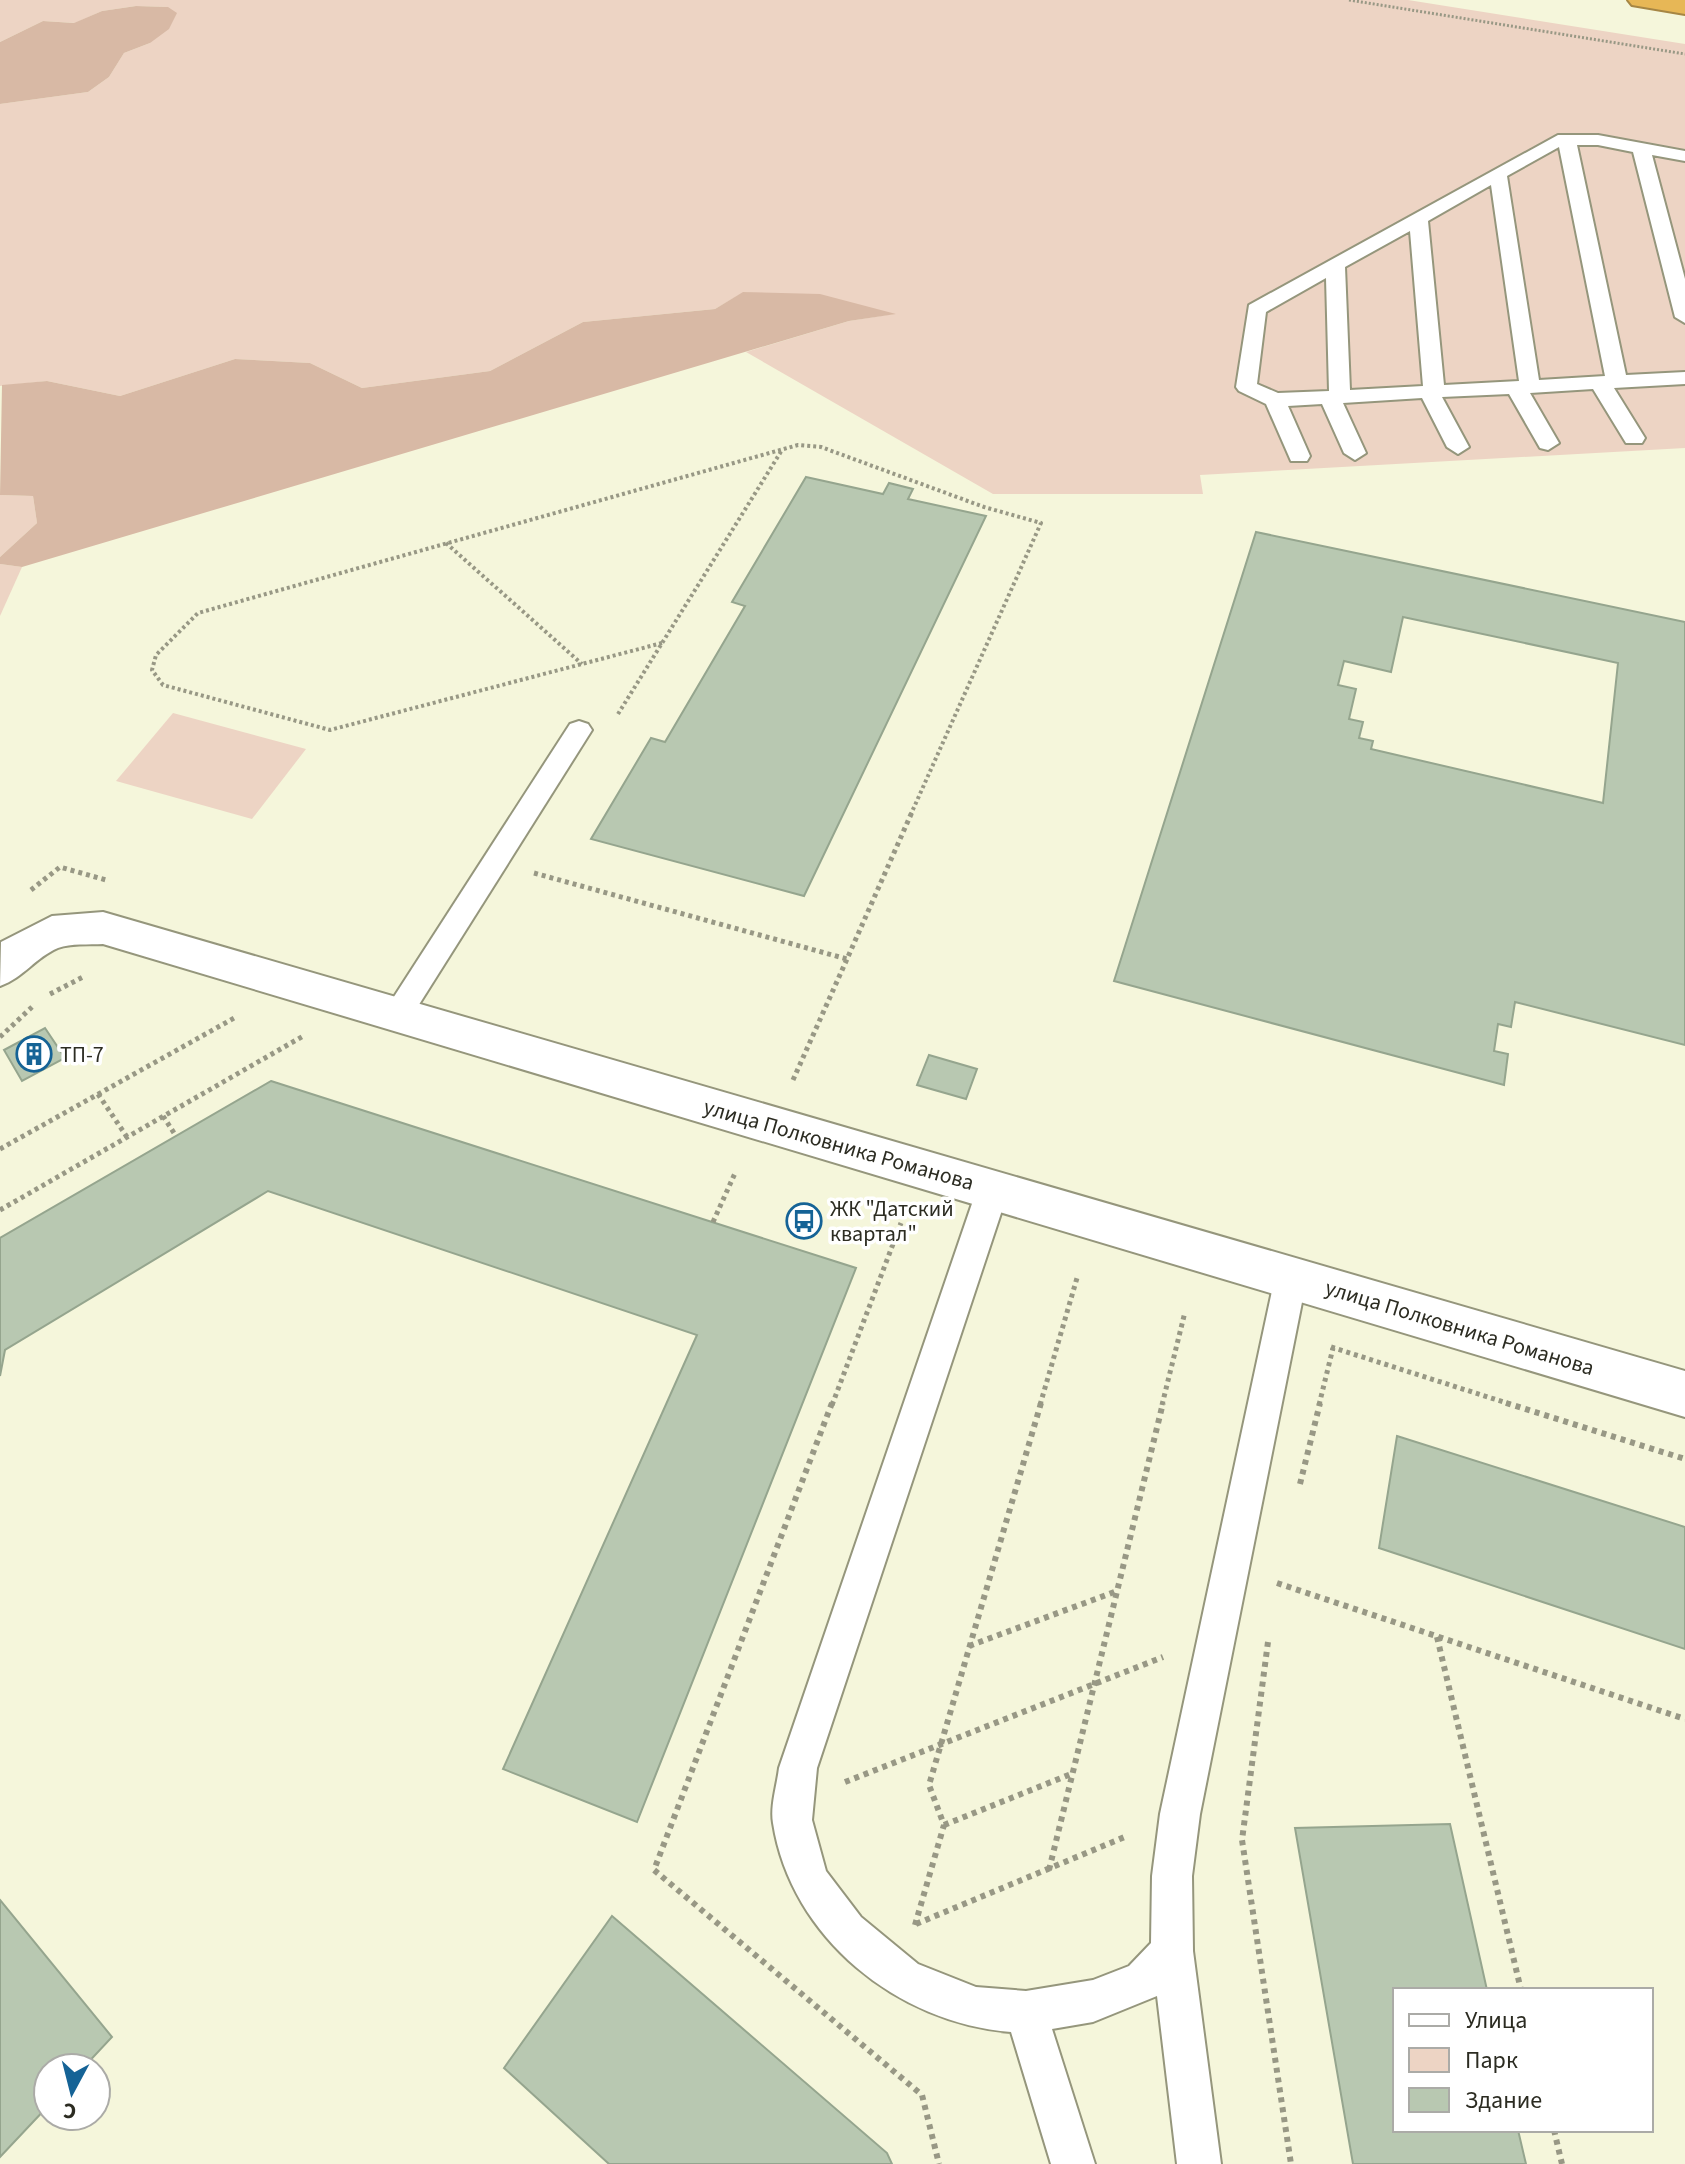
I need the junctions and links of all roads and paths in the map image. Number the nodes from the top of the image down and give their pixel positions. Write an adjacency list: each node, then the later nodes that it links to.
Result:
1 (1349, 0): 4 (path)
2 (1640, 0): 3 (highway)
3 (1685, 7)
4 (1685, 54)
5 (1567, 140): 6 (lane); 8 (lane); 13 (lane)
6 (1641, 148): 7 (lane); 11 (lane)
7 (1685, 156)
8 (1498, 174): 9 (lane); 14 (lane)
9 (1418, 218): 10 (lane); 15 (lane)
10 (1335, 265): 16 (lane); 17 (lane)
11 (1685, 317)
12 (1684, 379): 13 (lane)
13 (1608, 382): 14 (lane); 18 (lane)
14 (1523, 387): 15 (lane); 19 (lane)
15 (1431, 392): 16 (lane); 20 (lane)
16 (1335, 397): 17 (lane); 22 (lane)
17 (1275, 400): 23 (lane)
18 (1634, 438)
19 (1548, 443)
20 (1458, 447)
21 (782, 449): 24 (path); 25 (path); 29 (path)
22 (1355, 453)
23 (1299, 456)
24 (446, 543): 26 (path); 26 (path)
25 (662, 643): 26 (path); 27 (path)
26 (583, 664)
27 (579, 730): 28 (lane)
28 (495, 862): 29 (path); 33 (lane)
29 (847, 959): 36 (path)
30 (0, 969): 33 (street, улица Полковника Романова)
31 (84, 976): 35 (path)
32 (240, 1014): 37 (path)
33 (398, 1014): 43 (street, улица Полковника Романова)
34 (305, 1035): 38 (path)
35 (0, 1037)
36 (793, 1080)
37 (98, 1094): 40 (path); 41 (path)
38 (163, 1116): 39 (path); 40 (path)
39 (176, 1136)
40 (127, 1137): 44 (path)
41 (0, 1149)
42 (736, 1171): 45 (path)
43 (993, 1189): 47 (street, улица Полковника Романова); 68 (lane)
44 (0, 1210)
45 (713, 1222)
46 (901, 1223): 78 (path)
47 (1291, 1277): 50 (lane); 52 (street, улица Полковника Романова)
48 (1077, 1278): 63 (path)
49 (1185, 1312): 58 (path)
50 (1279, 1331): 51 (path); 55 (lane)
51 (1333, 1348): 53 (path); 54 (path)
52 (1685, 1394)
53 (1685, 1459)
54 (1298, 1495)
55 (1231, 1567): 57 (path); 61 (lane)
56 (1280, 1568): 57 (path)
57 (1276, 1583): 59 (path); 62 (path)
58 (1118, 1590): 63 (path); 64 (path)
59 (1274, 1598)
60 (1270, 1628): 81 (path)
61 (1216, 1636): 64 (path); 69 (lane)
62 (1437, 1636): 65 (path); 75 (path)
63 (969, 1646): 66 (path)
64 (1094, 1684): 66 (path); 67 (path)
65 (1685, 1719)
66 (941, 1745): 68 (path); 70 (path)
67 (1072, 1773): 70 (path); 71 (path)
68 (794, 1802): 74 (lane)
69 (1180, 1814): 71 (path); 73 (lane)
70 (944, 1825): 72 (path)
71 (1049, 1870): 72 (path)
72 (916, 1924): 74 (path)
73 (1172, 1951): 76 (lane); 80 (lane)
74 (901, 1976): 76 (lane)
75 (1521, 1988)
76 (1026, 2012): 79 (lane)
77 (1554, 2132): 82 (path)
78 (939, 2164)
79 (1073, 2164)
80 (1199, 2164)
81 (1291, 2164)
82 (1562, 2164)

